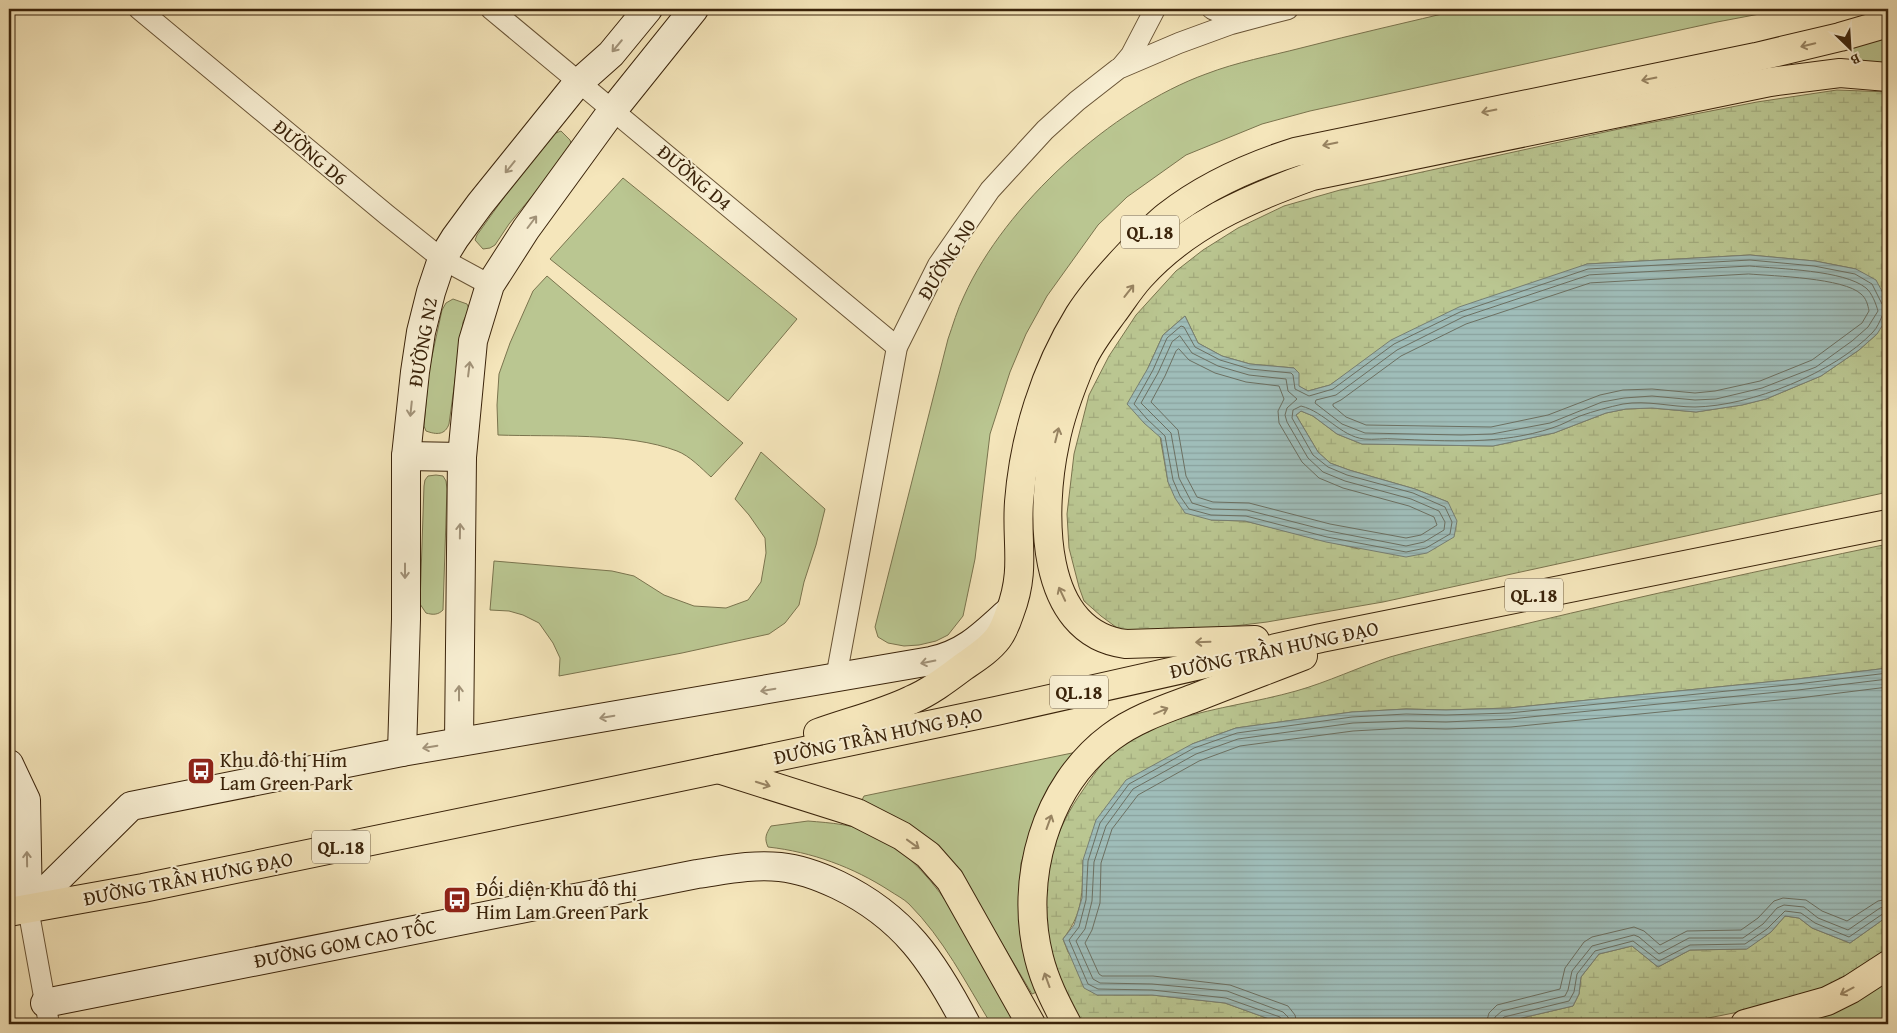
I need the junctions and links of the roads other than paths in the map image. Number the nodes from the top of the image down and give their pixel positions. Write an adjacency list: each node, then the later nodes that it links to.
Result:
1 (139, 9): 14 (street, ĐƯỜNG D6)
2 (491, 9): 12 (street, ĐƯỜNG D4)
3 (648, 9): 12 (street, ĐƯỜNG N2, one-way to 12)
4 (694, 9): 13 (street)
5 (1155, 9): 10 (street)
6 (1212, 9): 8 (street)
7 (1288, 9): 8 (street, ĐƯỜNG N0)
8 (1261, 15): 10 (street, ĐƯỜNG N0)
9 (1888, 23): 20 (highway, QL.18, one-way to 20)
10 (1118, 69): 16 (street, ĐƯỜNG N0)
11 (1888, 77): 22 (highway, one-way to 11)
12 (580, 82): 13 (street, ĐƯỜNG D4); 14 (street, ĐƯỜNG N2, one-way to 14)
13 (613, 110): 15 (street, one-way to 13); 16 (street, ĐƯỜNG D4)
14 (442, 259): 15 (street, ĐƯỜNG D6); 17 (street, ĐƯỜNG N2, one-way to 17)
15 (490, 285): 18 (street, one-way to 15)
16 (897, 347): 23 (street, ĐƯỜNG N0)
17 (406, 456): 18 (street); 25 (street, ĐƯỜNG N2, one-way to 25)
18 (462, 456): 24 (street, one-way to 18)
19 (1888, 524): 21 (highway, ĐƯỜNG TRẦN HƯNG ĐẠO / QL.18)
20 (1011, 609): 23 (street, one-way to 23); 27 (highway, QL.18)
21 (1385, 625): 22 (highway, ĐƯỜNG TRẦN HƯNG ĐẠO / QL.18); 34 (highway, one-way to 21)
22 (1321, 638): 27 (highway, ĐƯỜNG TRẦN HƯNG ĐẠO / QL.18)
23 (836, 678): 24 (street, one-way to 24)
24 (459, 742): 25 (street, one-way to 25)
25 (402, 752): 29 (street)
26 (9, 764): 29 (street, one-way to 26)
27 (710, 770): 29 (highway, ĐƯỜNG TRẦN HƯNG ĐẠO / QL.18); 33 (highway, one-way to 33)
28 (9, 873): 29 (street)
29 (18, 910): 31 (street)
30 (1888, 965): 35 (highway, one-way to 35)
31 (47, 1014): 32 (street, ĐƯỜNG GOM CAO TỐC)
32 (966, 1024)
33 (1031, 1024)
34 (1067, 1024)
35 (1744, 1024)

